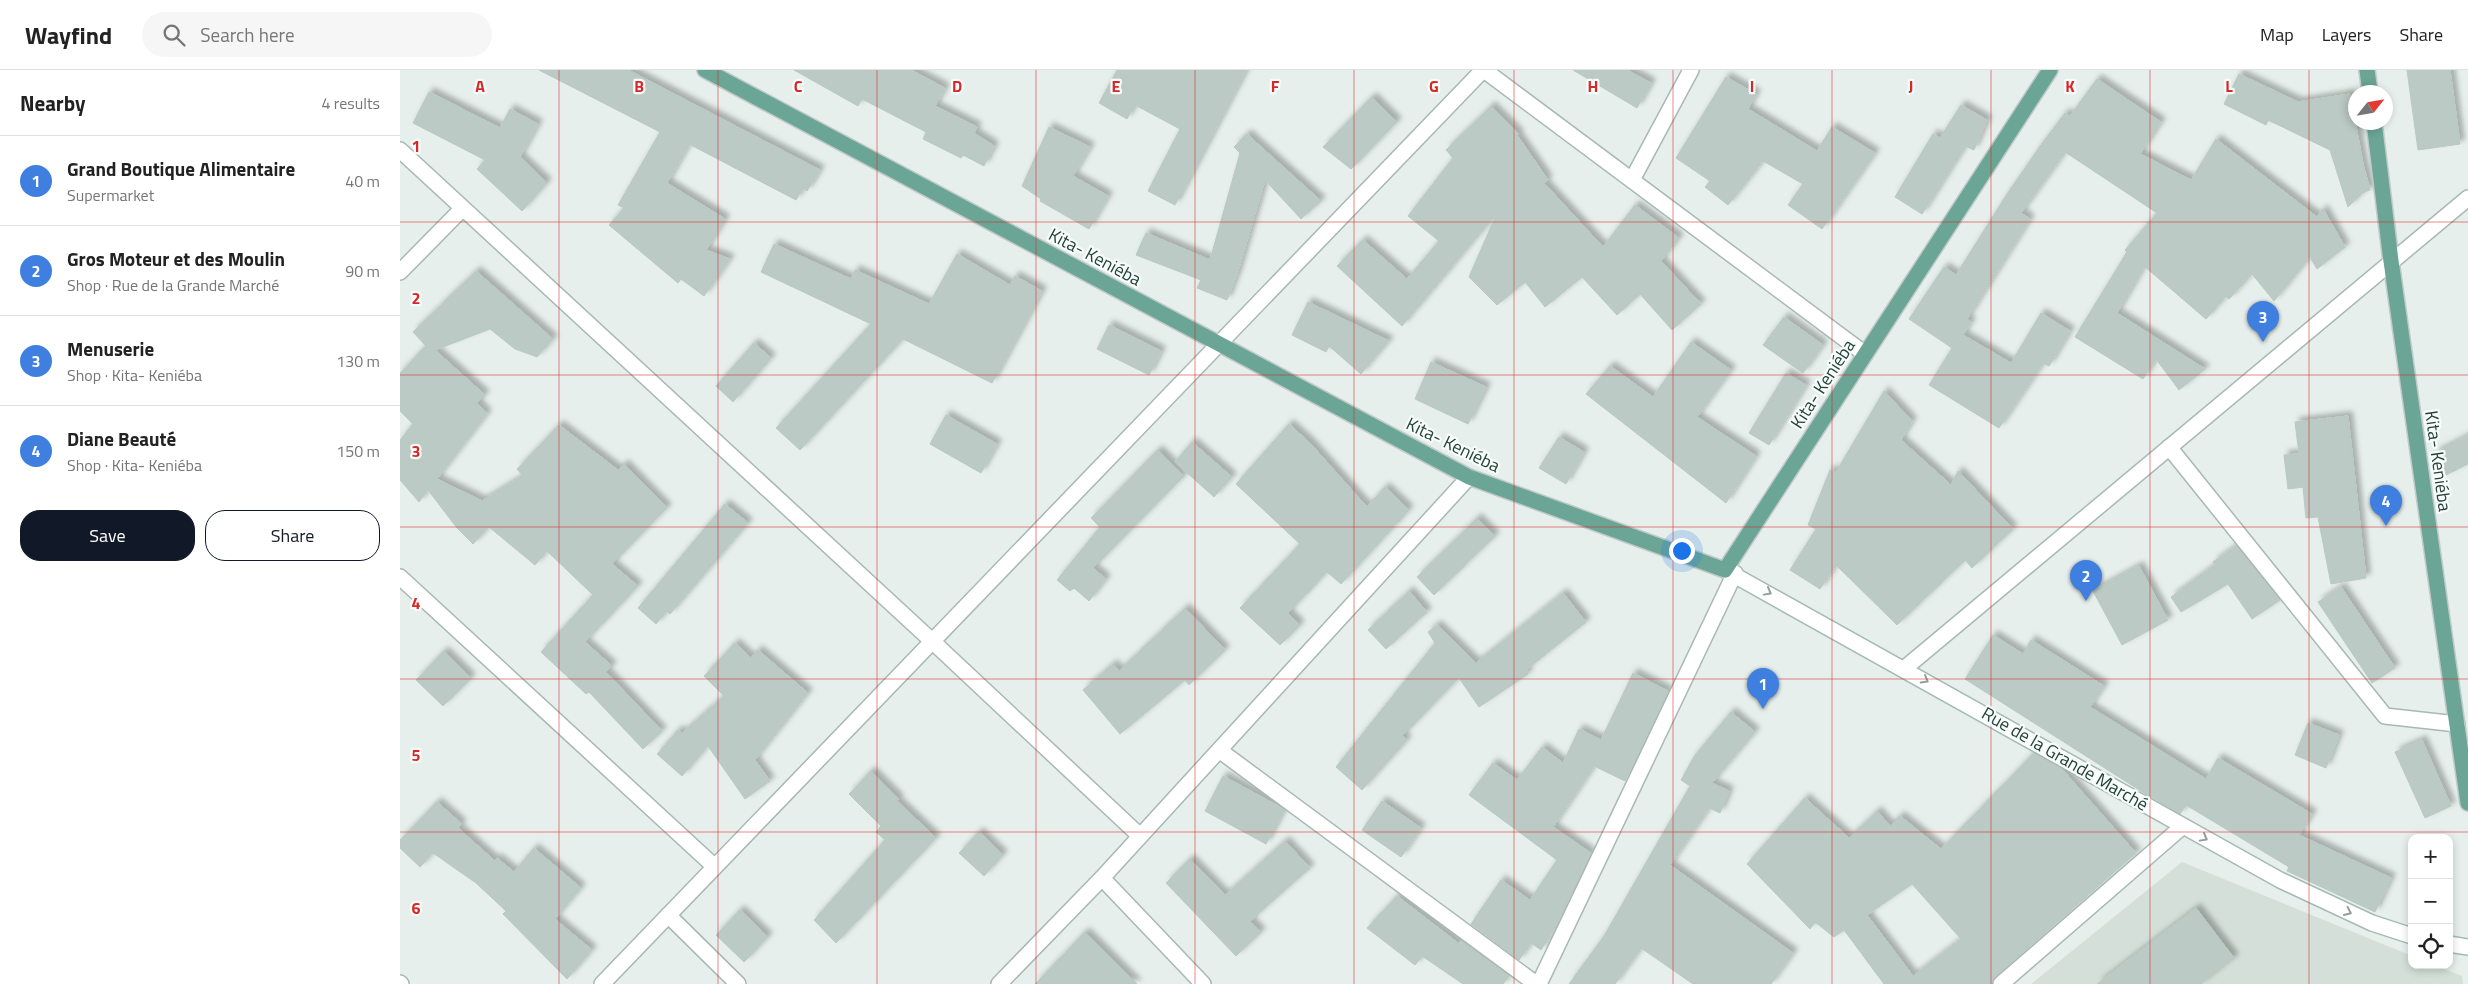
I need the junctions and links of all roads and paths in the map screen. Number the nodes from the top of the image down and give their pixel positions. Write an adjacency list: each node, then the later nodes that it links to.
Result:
1 (705, 70): 14 (main road, Kita- Keniéba)
2 (1483, 70): 9 (street); 14 (street)
3 (1691, 70): 9 (street)
4 (2050, 70): 15 (main road, Kita- Keniéba)
5 (2367, 70): 6 (main road)
6 (2369, 85)
7 (2375, 130): 12 (main road, Kita- Keniéba)
8 (400, 150): 11 (street)
9 (1632, 180): 15 (street)
10 (2468, 198): 12 (street)
11 (462, 209): 13 (street); 20 (street)
12 (2391, 261): 16 (street); 22 (main road, Kita- Keniéba)
13 (400, 272)
14 (1219, 344): 17 (main road, Kita- Keniéba); 20 (street)
15 (1865, 354): 18 (main road, Kita- Keniéba)
16 (2169, 447): 21 (street); 22 (street)
17 (1469, 477): 18 (main road, Kita- Keniéba); 23 (street)
18 (1730, 572): 21 (street, Rue de la Grande Marché, one-way to 21); 37 (street)
19 (400, 576): 27 (street)
20 (932, 641): 26 (street); 27 (street)
21 (1905, 668): 25 (street, Rue de la Grande Marché, one-way to 25)
22 (2457, 724): 24 (main road, Kita- Keniéba)
23 (1219, 750): 26 (street); 37 (street)
24 (2468, 804)
25 (2182, 826): 30 (street, Rue de la Grande Marché, one-way to 30); 38 (street)
26 (1140, 836): 28 (street)
27 (715, 867): 29 (street)
28 (1102, 878): 35 (street); 36 (street)
29 (668, 915): 33 (street); 34 (street)
30 (2408, 935)
31 (2453, 945): 32 (street)
32 (2468, 947)
33 (602, 984)
34 (738, 984)
35 (1000, 984)
36 (1203, 984)
37 (1537, 984)
38 (2001, 984)

